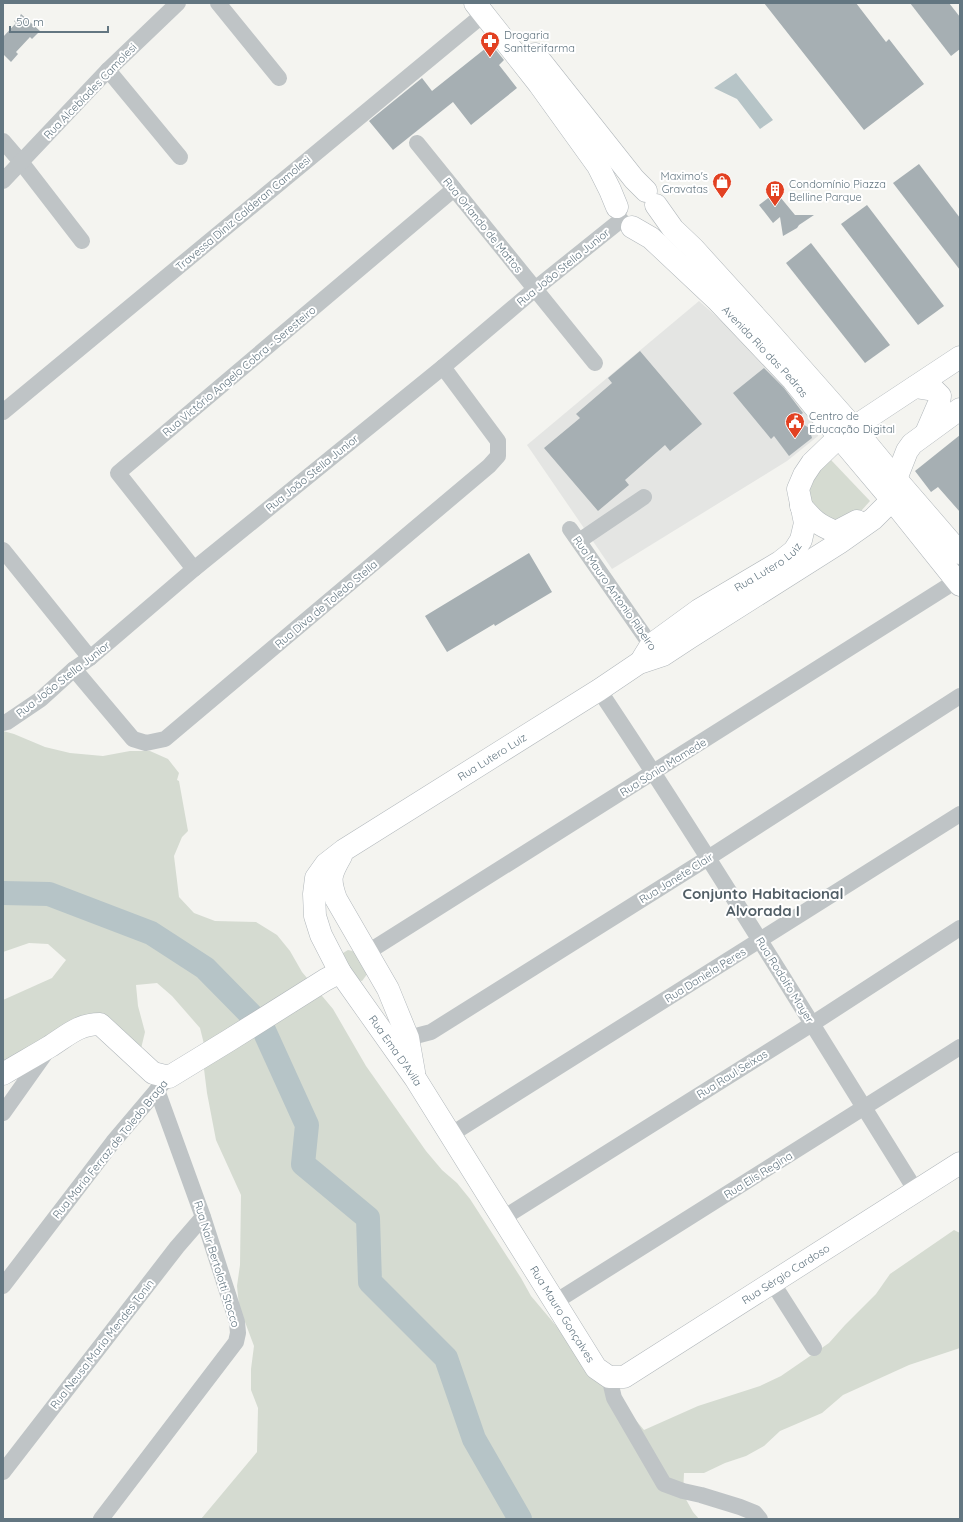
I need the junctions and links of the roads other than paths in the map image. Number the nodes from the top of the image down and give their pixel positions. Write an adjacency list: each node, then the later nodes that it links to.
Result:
1 (178, 3): 4 (street, Rua Alcebíades Camolesi)
2 (218, 3): 5 (street)
3 (484, 7): 12 (street, Avenida Rio das Pedras); 13 (street); 21 (street, Travessa Diniz Calderan Camolesi)
4 (108, 70): 8 (street); 9 (street, Rua Alcebíades Camolesi)
5 (279, 78)
6 (3, 141): 9 (street)
7 (416, 143): 11 (street, Rua Orlando de Mattos)
8 (180, 158)
9 (21, 162): 10 (street, Rua Alcebíades Camolesi); 14 (street)
10 (3, 181)
11 (454, 190): 15 (street, Rua Orlando de Mattos); 30 (street, Rua Victório Angelo Cobra - Seresteiro)
12 (651, 198): 13 (street); 13 (street); 22 (street, Avenida Rio das Pedras)
13 (623, 218): 15 (street, Rua João Stella Junior); 22 (street, Avenida Rio das Pedras)
14 (82, 241)
15 (535, 289): 17 (street, Rua Orlando de Mattos); 18 (street, Rua João Stella Junior)
16 (960, 357): 19 (street, Rua Lutero Luiz)
17 (595, 364)
18 (443, 367): 30 (street, Rua João Stella Junior); 34 (street, Rua Diva de Toledo Stella)
19 (915, 387): 22 (street, Rua Lutero Luiz); 23 (street)
20 (960, 409): 23 (street)
21 (3, 412)
22 (846, 432): 24 (street, Avenida Rio das Pedras); 26 (street, Rua Lutero Luiz)
23 (925, 434): 24 (street)
24 (894, 490): 27 (street, Rua Lutero Luiz); 29 (street, Avenida Rio das Pedras); 31 (street, Avenida Rio das Pedras)
25 (644, 497): 32 (street, Rua Mauro Antonio Ribeiro)
26 (801, 506): 27 (street); 32 (street, Rua Lutero Luiz)
27 (873, 519): 32 (street, Rua Lutero Luiz)
28 (3, 550): 33 (street)
29 (960, 553)
30 (194, 569): 33 (street, Rua João Stella Junior)
31 (958, 583): 38 (street, Rua Sônia Mamede)
32 (650, 655): 35 (street, Rua Lutero Luiz)
33 (90, 658): 34 (street, Rua João Stella Junior)
34 (74, 669): 37 (street, Rua João Stella Junior)
35 (599, 690): 38 (street, Rua Rodolfo Mayer); 40 (street, Rua Lutero Luiz)
36 (960, 696): 41 (street, Rua Janete Clair)
37 (4, 721)
38 (654, 773): 41 (street, Rua Rodolfo Mayer); 44 (street, Rua Sônia Mamede)
39 (960, 814): 43 (street, Rua Daniela Peres)
40 (344, 850): 44 (street, Rua Ema D'Avila); 45 (street, Rua Ema D'Avila)
41 (708, 858): 43 (street, Rua Rodolfo Mayer); 48 (street, Rua Janete Clair)
42 (960, 928): 46 (street, Rua Raul Seixas)
43 (760, 941): 46 (street, Rua Rodolfo Mayer); 56 (street, Rua Daniela Peres)
44 (369, 954): 45 (street); 45 (street); 48 (street, Rua Ema D'Avila)
45 (340, 971): 47 (street, Rua Ema D'Avila); 53 (street, Rua Maria Ferraz de Toledo Braga)
46 (812, 1024): 54 (street, Rua Rodolfo Mayer); 60 (street, Rua Raul Seixas)
47 (385, 1034): 48 (street, Rua Janete Clair); 52 (street, Rua Ema D'Avila)
48 (408, 1038): 52 (street, Rua Ema D'Avila)
49 (51, 1046): 51 (street); 53 (street); 55 (street)
50 (960, 1047): 54 (street, Rua Elis Regina)
51 (3, 1074)
52 (414, 1078): 56 (street, Rua Mauro Gonçalves)
53 (163, 1083): 59 (street, Rua Nair Bertolotti Stocco); 62 (street, Rua Maria Ferraz de Toledo Braga)
54 (864, 1108): 58 (street, Rua Rodolfo Mayer); 63 (street, Rua Elis Regina)
55 (3, 1113)
56 (450, 1135): 60 (street, Rua Mauro Gonçalves)
57 (960, 1163): 58 (street, Rua Sérgio Cardoso)
58 (916, 1191): 61 (street, Rua Sérgio Cardoso)
59 (203, 1217): 66 (street, Rua Neusa Maria Mendes Tonin); 67 (street, Rua Nair Bertolotti Stocco)
60 (503, 1218): 63 (street, Rua Mauro Gonçalves)
61 (772, 1282): 64 (street); 65 (street, Rua Sérgio Cardoso)
62 (3, 1286)
63 (555, 1302): 65 (street, Rua Mauro Gonçalves)
64 (814, 1348)
65 (609, 1377): 68 (street)
66 (3, 1472)
67 (101, 1519)
68 (760, 1519)

